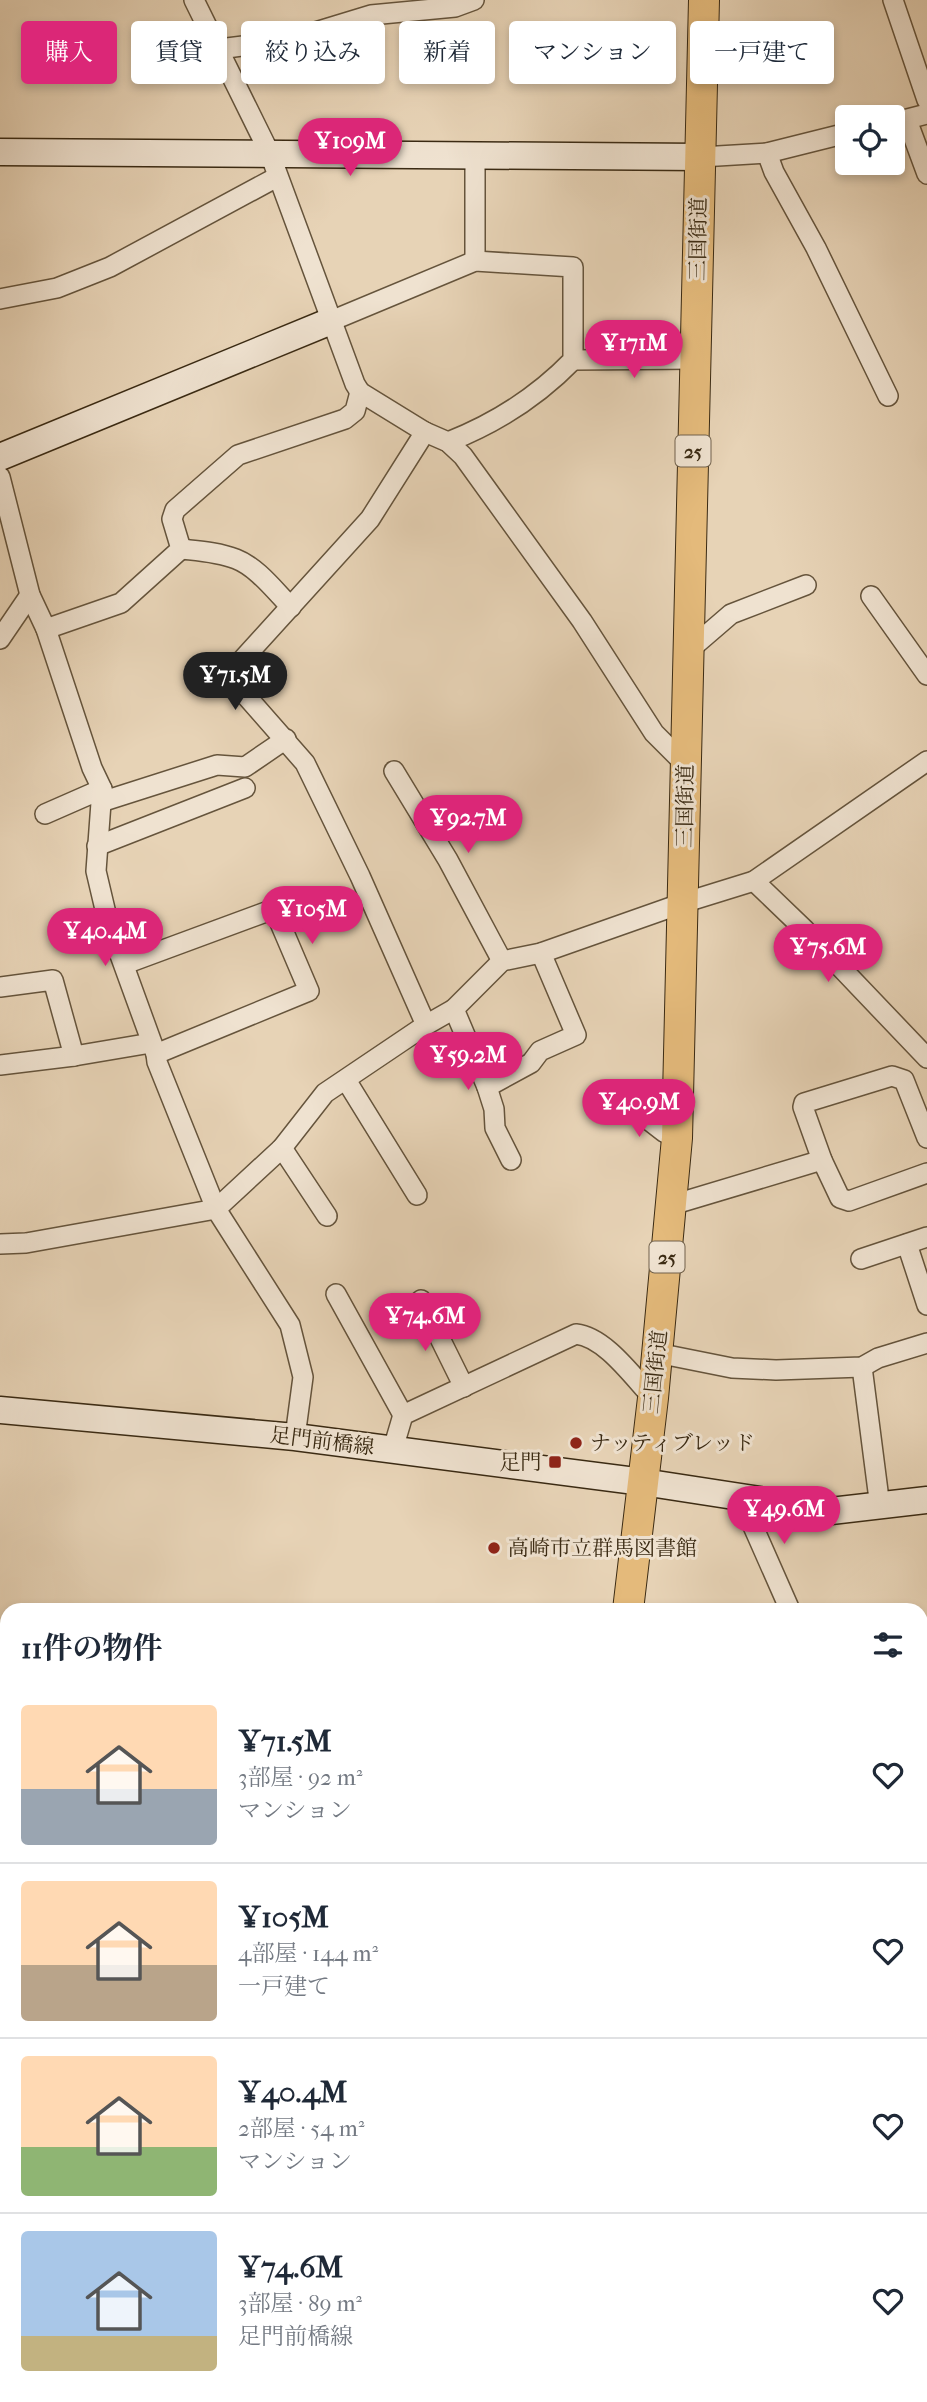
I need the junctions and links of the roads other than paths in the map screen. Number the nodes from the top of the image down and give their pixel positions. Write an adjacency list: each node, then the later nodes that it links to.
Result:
1 (194, 0): 5 (street)
2 (474, 0): 6 (street)
3 (704, 0): 16 (main road, 三国街道 / 25)
4 (892, 0): 8 (street)
5 (205, 21)
6 (227, 48)
7 (227, 66): 17 (street)
8 (927, 100)
9 (927, 114): 10 (street)
10 (905, 120)
11 (905, 131): 18 (street)
12 (835, 136): 14 (street)
13 (0, 152): 17 (street)
14 (767, 153): 16 (street); 25 (street)
15 (475, 156): 16 (street); 17 (street); 19 (street)
16 (701, 157): 22 (main road, 三国街道 / 25)
17 (273, 165): 20 (street); 21 (street)
18 (927, 174)
19 (475, 261): 21 (street); 23 (street)
20 (0, 299)
21 (331, 321): 24 (street); 28 (street)
22 (695, 359): 23 (street); 37 (main road, 三国街道 / 25)
23 (573, 360): 27 (street)
24 (360, 392): 26 (street); 30 (street)
25 (888, 396)
26 (425, 432): 27 (street); 34 (street)
27 (448, 442): 41 (street)
28 (0, 457)
29 (0, 477): 32 (street)
30 (181, 549): 34 (street); 35 (street)
31 (806, 586): 37 (street)
32 (30, 595): 35 (street); 36 (street)
33 (871, 596): 38 (street)
34 (290, 607): 39 (street)
35 (46, 629): 44 (street)
36 (0, 639)
37 (688, 651): 41 (main road, 三国街道 / 25)
38 (927, 675)
39 (286, 739): 44 (street); 54 (street)
40 (927, 761): 47 (street)
41 (686, 765): 48 (main road, 三国街道 / 25)
42 (394, 771): 50 (street)
43 (245, 788): 46 (street)
44 (101, 795): 45 (street); 46 (street)
45 (45, 814)
46 (97, 846): 51 (street)
47 (754, 881): 48 (street); 57 (street)
48 (683, 903): 49 (street); 62 (main road, 三国街道 / 25)
49 (541, 953): 50 (street); 60 (street)
50 (502, 961): 53 (street)
51 (125, 964): 55 (street); 55 (street)
52 (0, 987): 56 (street)
53 (454, 1009): 54 (street); 60 (street)
54 (426, 1025): 59 (street)
55 (153, 1048): 56 (street); 70 (street)
56 (74, 1056): 58 (street)
57 (927, 1058)
58 (0, 1065)
59 (346, 1080): 64 (street); 68 (street)
60 (488, 1087): 65 (street)
61 (624, 1101): 62 (street)
62 (677, 1138): 69 (main road, 三国街道 / 25)
63 (927, 1138): 66 (street)
64 (282, 1148): 70 (street); 71 (street)
65 (511, 1160)
66 (822, 1160): 67 (street); 69 (street)
67 (927, 1173)
68 (417, 1195)
69 (672, 1205): 80 (main road, 三国街道 / 25)
70 (216, 1209): 73 (street); 86 (street)
71 (327, 1216)
72 (927, 1237): 74 (street)
73 (0, 1244)
74 (907, 1244): 75 (street); 78 (street)
75 (861, 1259)
76 (336, 1294): 85 (street)
77 (421, 1300): 82 (street)
78 (927, 1305)
79 (927, 1343): 81 (street)
80 (657, 1353): 81 (street); 83 (main road, 三国街道 / 25)
81 (862, 1367): 91 (street)
82 (464, 1387): 83 (street); 85 (street)
83 (653, 1398): 88 (main road, 三国街道 / 25)
84 (0, 1410): 86 (street, 足門前橋線)
85 (402, 1415): 87 (street)
86 (295, 1437): 87 (street, 足門前橋線)
87 (393, 1449): 88 (street, 足門前橋線)
88 (643, 1482): 89 (street, 足門前橋線); 92 (main road, 三国街道 / 25)
89 (741, 1499): 91 (street, 足門前橋線); 93 (street)
90 (927, 1500): 91 (street, 足門前橋線)
91 (880, 1507)
92 (629, 1603)
93 (787, 1603)

